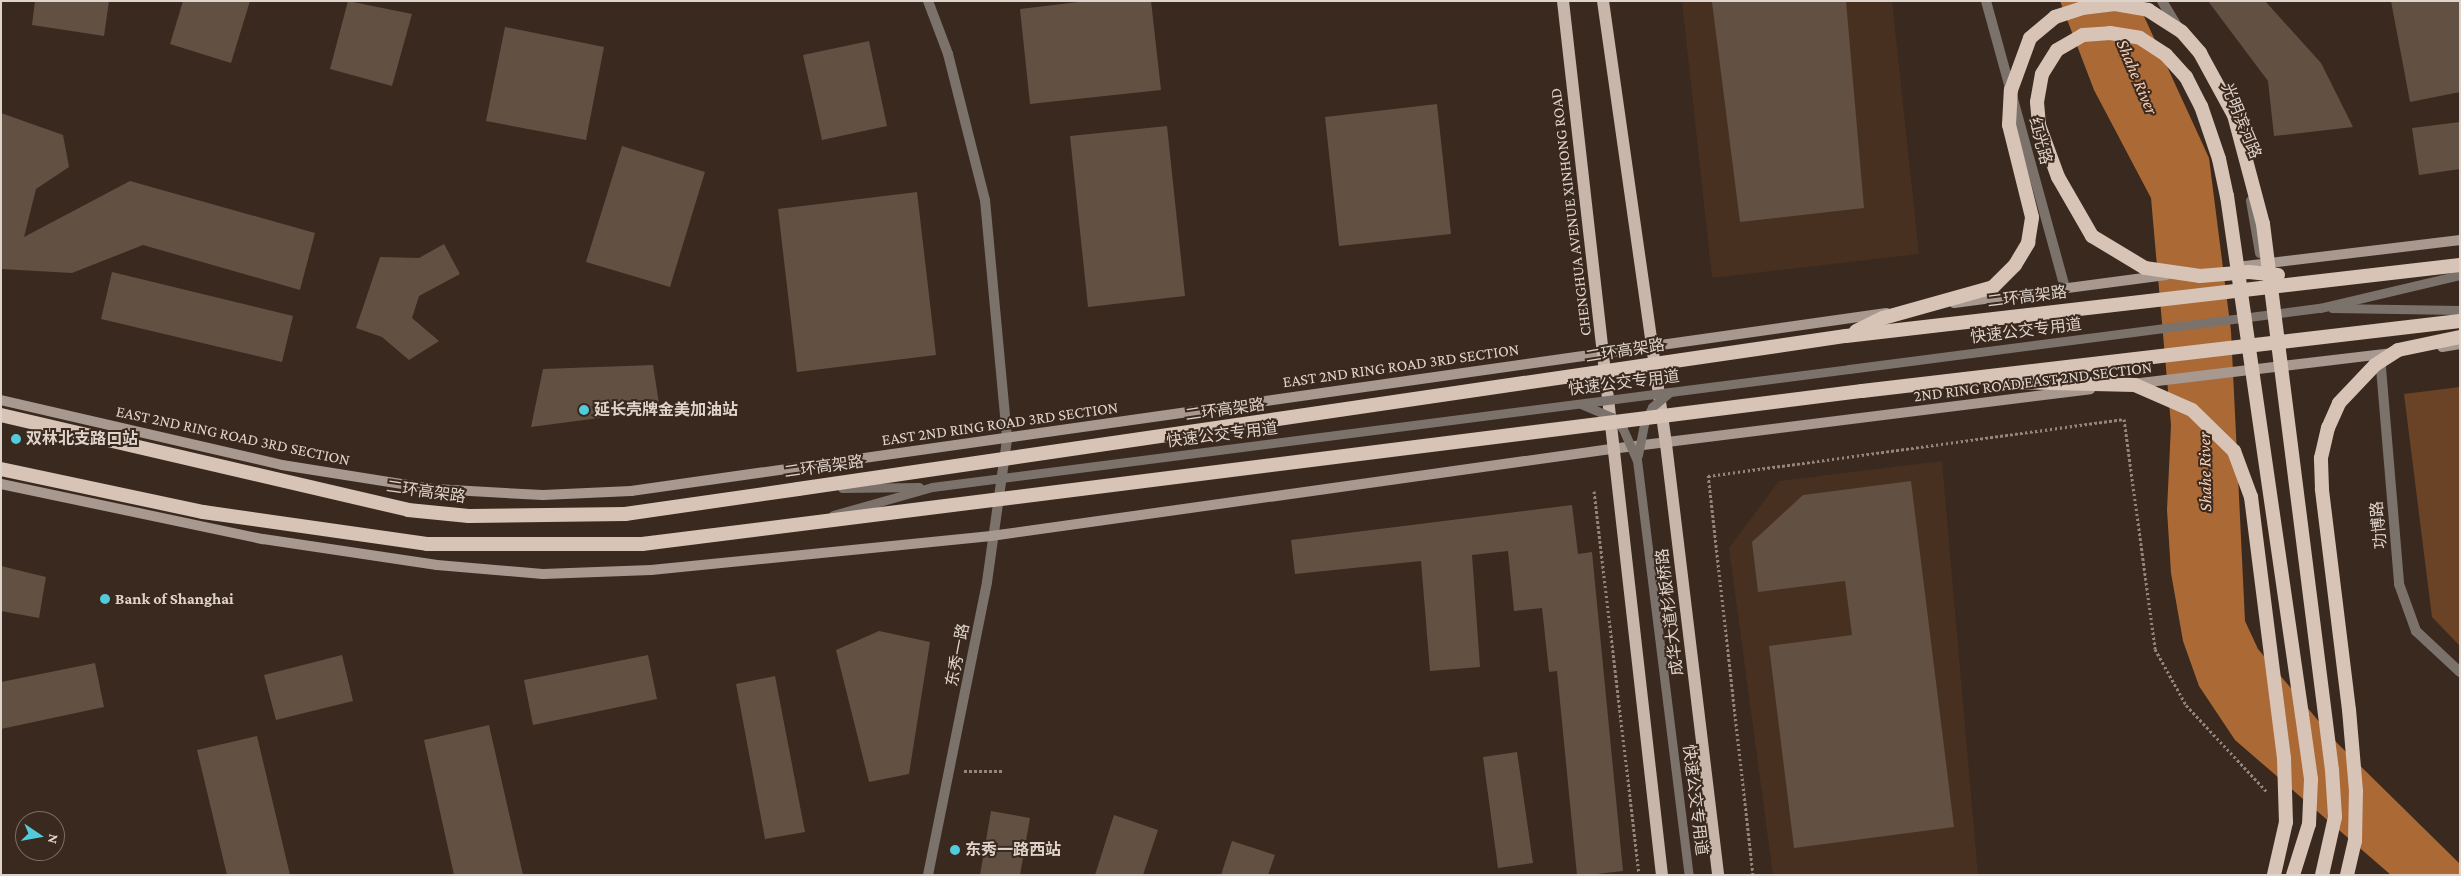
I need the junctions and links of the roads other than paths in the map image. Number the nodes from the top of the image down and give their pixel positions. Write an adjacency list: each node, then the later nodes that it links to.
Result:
1 (928, 1): 26 (street, 东秀一路)
2 (1563, 1): 19 (main road, CHENGHUA AVENUE XINHONG ROAD)
3 (1602, 1): 18 (main road)
4 (1986, 1): 11 (street, 红光路)
5 (2162, 1): 7 (street, 光明滨河路)
6 (2460, 240): 7 (main road)
7 (2262, 263): 11 (main road, bridge)
8 (2460, 265): 10 (highway, 二环高架路, bridge)
9 (2460, 275): 12 (lane)
10 (2323, 279): 15 (highway, 二环高架路, bridge); 42 (highway, bridge)
11 (2065, 288): 18 (main road)
12 (2320, 308): 13 (lane); 22 (lane, 快速公交专用道, bridge)
13 (2460, 310)
14 (2460, 321): 21 (highway, bridge)
15 (1846, 336): 33 (highway, 二环高架路, bridge); 43 (highway, bridge)
16 (2460, 337): 44 (highway, bridge)
17 (2460, 344): 20 (main road, 2ND RING ROAD EAST 2ND SECTION)
18 (1650, 346): 19 (main road, EAST 2ND RING ROAD 3RD SECTION); 27 (main road, 成华大道杉板桥路)
19 (1603, 351): 26 (main road, EAST 2ND RING ROAD 3RD SECTION); 28 (main road, CHENGHUA AVENUE XINHONG ROAD)
20 (2380, 355): 27 (main road, 2ND RING ROAD EAST 2ND SECTION); 36 (street, 功博路)
21 (1969, 380): 34 (highway, bridge); 41 (highway, bridge)
22 (1670, 392): 24 (lane, 快速公交专用道, bridge); 29 (lane, bridge)
23 (1, 400): 26 (main road, EAST 2ND RING ROAD 3RD SECTION)
24 (1579, 404): 29 (lane, bridge); 32 (lane, 快速公交专用道, bridge)
25 (1, 414): 33 (highway, 二环高架路)
26 (1007, 439): 35 (street, 东秀一路)
27 (1666, 444): 28 (main road, 2ND RING ROAD EAST 2ND SECTION); 40 (main road, 成华大道杉板桥路)
28 (1611, 449): 35 (main road); 38 (main road)
29 (1638, 460): 39 (lane, 快速公交专用道)
30 (1, 469): 34 (highway, bridge)
31 (1, 484): 35 (main road)
32 (932, 487): 33 (lane, bridge); 34 (lane, bridge)
33 (798, 489)
34 (802, 524)
35 (991, 536): 37 (street, 东秀一路)
36 (2460, 672)
37 (928, 875)
38 (1662, 875)
39 (1689, 875)
40 (1718, 875)
41 (2274, 875)
42 (2294, 875)
43 (2322, 875)
44 (2347, 875)

